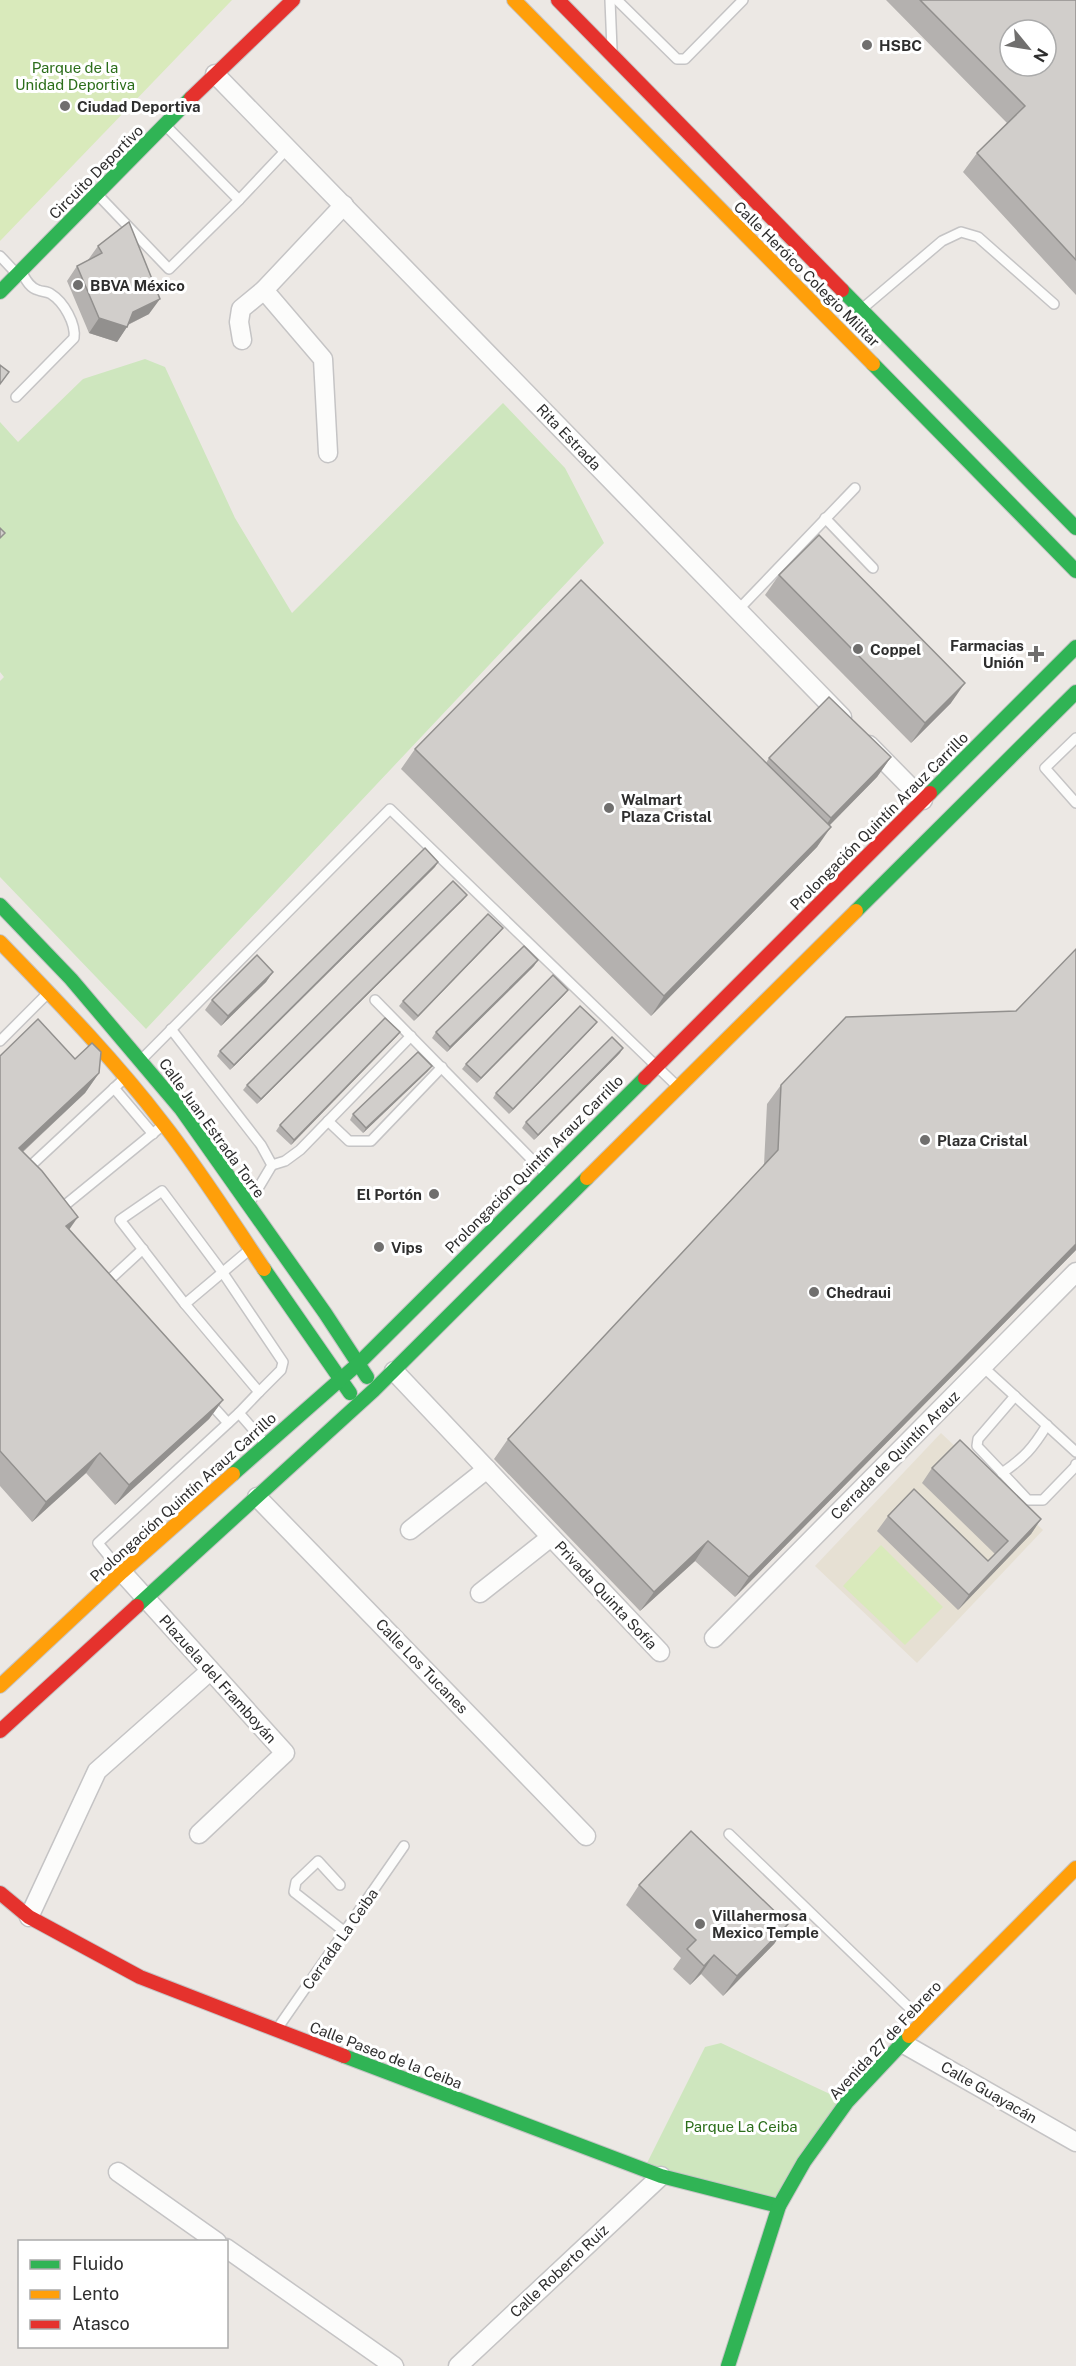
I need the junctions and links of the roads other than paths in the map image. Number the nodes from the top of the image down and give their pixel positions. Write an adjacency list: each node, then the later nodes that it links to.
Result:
1 (293, 0): 8 (street, Circuito Deportivo)
2 (514, 0): 27 (street, Calle Heróico Colegio Militar)
3 (558, 0): 7 (street, Calle Heróico Colegio Militar)
4 (610, 0): 7 (lane)
5 (616, 0): 6 (lane)
6 (743, 0)
7 (612, 55): 19 (street, Calle Heróico Colegio Militar)
8 (215, 74): 9 (street, Circuito Deportivo); 10 (street, Rita Estrada)
9 (166, 126): 11 (street, Circuito Deportivo); 12 (lane)
10 (288, 148): 12 (lane); 13 (street, Rita Estrada)
11 (97, 195): 12 (lane); 15 (street, Circuito Deportivo)
12 (239, 200)
13 (344, 206): 16 (street); 28 (street, Rita Estrada)
14 (0, 256): 15 (lane)
15 (20, 273): 17 (street, Circuito Deportivo); 21 (lane)
16 (264, 290): 20 (street); 22 (street)
17 (0, 292)
18 (1054, 304): 19 (lane)
19 (862, 309): 25 (street, Calle Heróico Colegio Militar)
20 (243, 340)
21 (16, 397)
22 (328, 453)
23 (855, 488): 24 (lane)
24 (825, 518): 26 (lane); 28 (lane)
25 (1076, 528)
26 (873, 568)
27 (1076, 571)
28 (738, 609): 32 (street, Rita Estrada)
29 (1076, 647): 32 (street, Prolongación Quintín Arauz Carrillo)
30 (1076, 692): 34 (street, Prolongación Quintín Arauz Carrillo)
31 (1076, 738): 33 (lane)
32 (923, 800): 34 (street, Prolongación Quintín Arauz Carrillo)
33 (1076, 803)
34 (890, 855): 43 (street, Prolongación Quintín Arauz Carrillo); 47 (street, Prolongación Quintín Arauz Carrillo)
35 (0, 905): 37 (street, Calle Juan Estrada Torre)
36 (0, 942): 37 (street, Calle Juan Estrada Torre)
37 (57, 983): 41 (lane); 42 (street, Calle Juan Estrada Torre); 45 (street, Calle Juan Estrada Torre)
38 (375, 1000): 40 (lane)
39 (171, 1029): 42 (lane); 43 (lane); 51 (lane)
40 (411, 1036): 44 (lane); 48 (lane)
41 (0, 1041)
42 (141, 1060): 55 (street, Calle Juan Estrada Torre)
43 (655, 1066): 47 (lane); 52 (street, Prolongación Quintín Arauz Carrillo)
44 (442, 1067): 48 (lane); 52 (lane)
45 (126, 1077): 46 (lane); 49 (street, Calle Juan Estrada Torre)
46 (114, 1088): 50 (lane); 53 (lane)
47 (678, 1088): 57 (street, Prolongación Quintín Arauz Carrillo)
48 (327, 1121): 51 (lane)
49 (164, 1124): 50 (lane); 59 (street, Calle Juan Estrada Torre)
50 (153, 1134): 54 (lane)
51 (272, 1165): 55 (lane)
52 (547, 1174): 57 (street, Prolongación Quintín Arauz Carrillo)
53 (30, 1180)
54 (49, 1205)
55 (248, 1205): 56 (street, Calle Juan Estrada Torre)
56 (269, 1234): 59 (lane); 64 (street, Calle Juan Estrada Torre)
57 (507, 1236): 64 (street, Prolongación Quintín Arauz Carrillo); 66 (street, Prolongación Quintín Arauz Carrillo)
58 (143, 1249): 61 (lane); 62 (lane); 63 (lane)
59 (251, 1249): 61 (lane); 67 (street, Calle Juan Estrada Torre)
60 (1076, 1272): 65 (street, Cerrada de Quintín Arauz)
61 (223, 1273): 63 (lane); 69 (lane)
62 (112, 1294)
63 (185, 1304): 69 (lane)
64 (359, 1363): 67 (street, Prolongación Quintín Arauz Carrillo); 68 (street, Calle Juan Estrada Torre)
65 (982, 1366): 70 (lane); 87 (street, Cerrada de Quintín Arauz)
66 (394, 1371): 68 (street, Prolongación Quintín Arauz Carrillo); 79 (street, Privada Quinta Sofía)
67 (339, 1380): 72 (street, Calle Juan Estrada Torre); 76 (street, Prolongación Quintín Arauz Carrillo)
68 (374, 1390): 72 (street, Prolongación Quintín Arauz Carrillo)
69 (259, 1392): 73 (lane)
70 (1015, 1396): 75 (lane); 80 (lane)
71 (205, 1397): 74 (lane)
72 (359, 1404): 81 (street, Prolongación Quintín Arauz Carrillo)
73 (238, 1413): 74 (lane); 76 (lane)
74 (228, 1423): 84 (lane)
75 (1047, 1425): 77 (lane); 80 (lane)
76 (266, 1444): 84 (street, Prolongación Quintín Arauz Carrillo)
77 (1076, 1452)
78 (1076, 1464): 80 (lane)
79 (487, 1469): 82 (street); 83 (street, Privada Quinta Sofía)
80 (1002, 1473)
81 (257, 1497): 86 (street, Prolongación Quintín Arauz Carrillo); 94 (street, Calle Los Tucanes)
82 (410, 1530)
83 (551, 1537): 85 (street, Privada Quinta Sofía); 88 (street, Privada Quinta Sofía)
84 (122, 1572): 86 (street, Plazuela del Framboyán); 90 (street, Prolongación Quintín Arauz Carrillo)
85 (480, 1593)
86 (145, 1599): 89 (street, Plazuela del Framboyán); 91 (street, Prolongación Quintín Arauz Carrillo)
87 (714, 1638)
88 (660, 1652)
89 (210, 1671): 92 (street, Plazuela del Framboyán); 99 (street)
90 (3, 1677)
91 (0, 1731)
92 (199, 1834)
93 (729, 1834): 101 (lane)
94 (586, 1836)
95 (404, 1846): 100 (lane, Cerrada La Ceiba)
96 (1076, 1868): 101 (street, Avenida 27 de Febrero)
97 (340, 1885): 100 (lane)
98 (0, 1893): 99 (street, Calle Paseo de la Ceiba)
99 (29, 1917): 102 (street, Calle Paseo de la Ceiba)
100 (345, 1932): 102 (lane, Cerrada La Ceiba)
101 (924, 2022): 103 (street, Avenida 27 de Febrero)
102 (276, 2031): 106 (street, Calle Paseo de la Ceiba)
103 (902, 2043): 104 (street, Calle Guayacán); 107 (street, Avenida 27 de Febrero)
104 (1076, 2142)
105 (118, 2172): 108 (street)
106 (661, 2176): 107 (street, Calle Paseo de la Ceiba); 111 (street, Calle Roberto Ruíz)
107 (779, 2206): 112 (street, Avenida 27 de Febrero)
108 (216, 2240)
109 (228, 2249): 110 (street)
110 (394, 2366)
111 (458, 2366)
112 (728, 2366)

